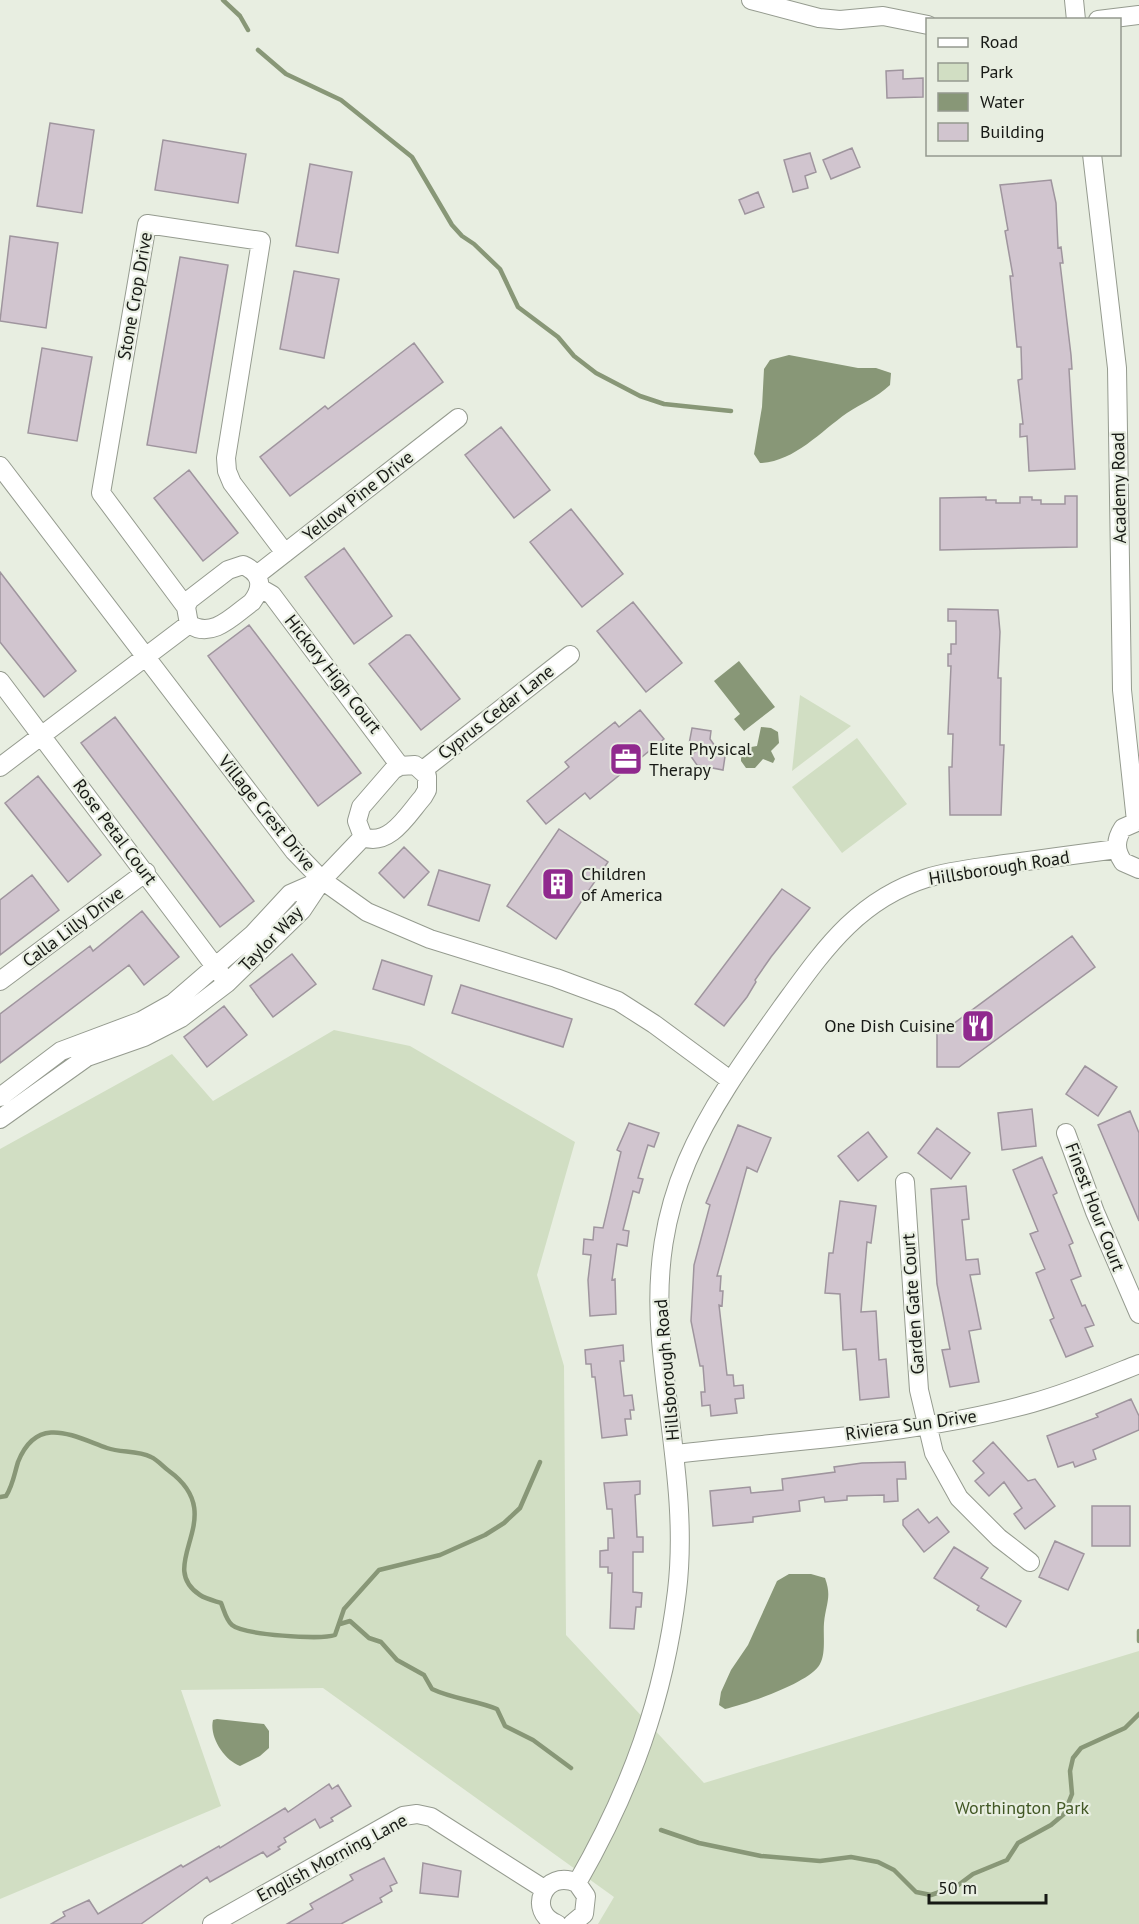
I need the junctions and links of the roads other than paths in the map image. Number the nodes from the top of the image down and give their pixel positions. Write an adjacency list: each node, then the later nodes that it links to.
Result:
1 (751, 0): 6 (street)
2 (1074, 0): 4 (street)
3 (1139, 15): 5 (street)
4 (1076, 18)
5 (1114, 18)
6 (926, 25)
7 (1092, 156): 20 (street, Academy Road)
8 (458, 418): 10 (street, Yellow Pine Drive)
9 (0, 466): 14 (street, Village Crest Drive)
10 (285, 553): 11 (street, Yellow Pine Drive); 12 (street, Stone Crop Drive)
11 (259, 581): 12 (street, Yellow Pine Drive); 12 (street); 17 (street, Hickory High Court)
12 (188, 615): 14 (street)
13 (570, 655): 19 (street, Cyprus Cedar Lane)
14 (146, 658): 16 (street); 25 (street, Village Crest Drive)
15 (0, 681): 16 (street, Rose Petal Court)
16 (42, 736): 18 (street); 24 (street, Rose Petal Court)
17 (400, 766): 19 (street, Cyprus Cedar Lane); 21 (street)
18 (0, 767)
19 (423, 770): 21 (street, Cyprus Cedar Lane)
20 (1138, 821): 22 (street)
21 (363, 837): 25 (street)
22 (1117, 849): 23 (street); 29 (street, Hillsborough Road)
23 (1139, 869)
24 (146, 872): 26 (street, Rose Petal Court); 27 (street, Calla Lilly Drive)
25 (322, 880): 26 (street, Taylor Way); 28 (street, Taylor Way); 29 (street, Village Crest Drive)
26 (216, 968): 28 (street, Rose Petal Court); 30 (street, Taylor Way)
27 (0, 981)
28 (227, 983): 31 (street, Taylor Way)
29 (730, 1080): 37 (street, Hillsborough Road)
30 (0, 1097)
31 (0, 1119)
32 (1066, 1133): 34 (street, Finest Hour Court)
33 (905, 1182): 36 (street, Garden Gate Court)
34 (1139, 1314)
35 (1139, 1364): 36 (street, Riviera Sun Drive)
36 (926, 1426): 37 (street, Riviera Sun Drive); 38 (street, Garden Gate Court)
37 (675, 1454): 39 (street, Hillsborough Road)
38 (1030, 1562)
39 (577, 1883): 40 (street); 43 (street)
40 (544, 1889): 41 (street); 42 (street, English Morning Lane)
41 (553, 1923)
42 (212, 1924)
43 (572, 1924)

